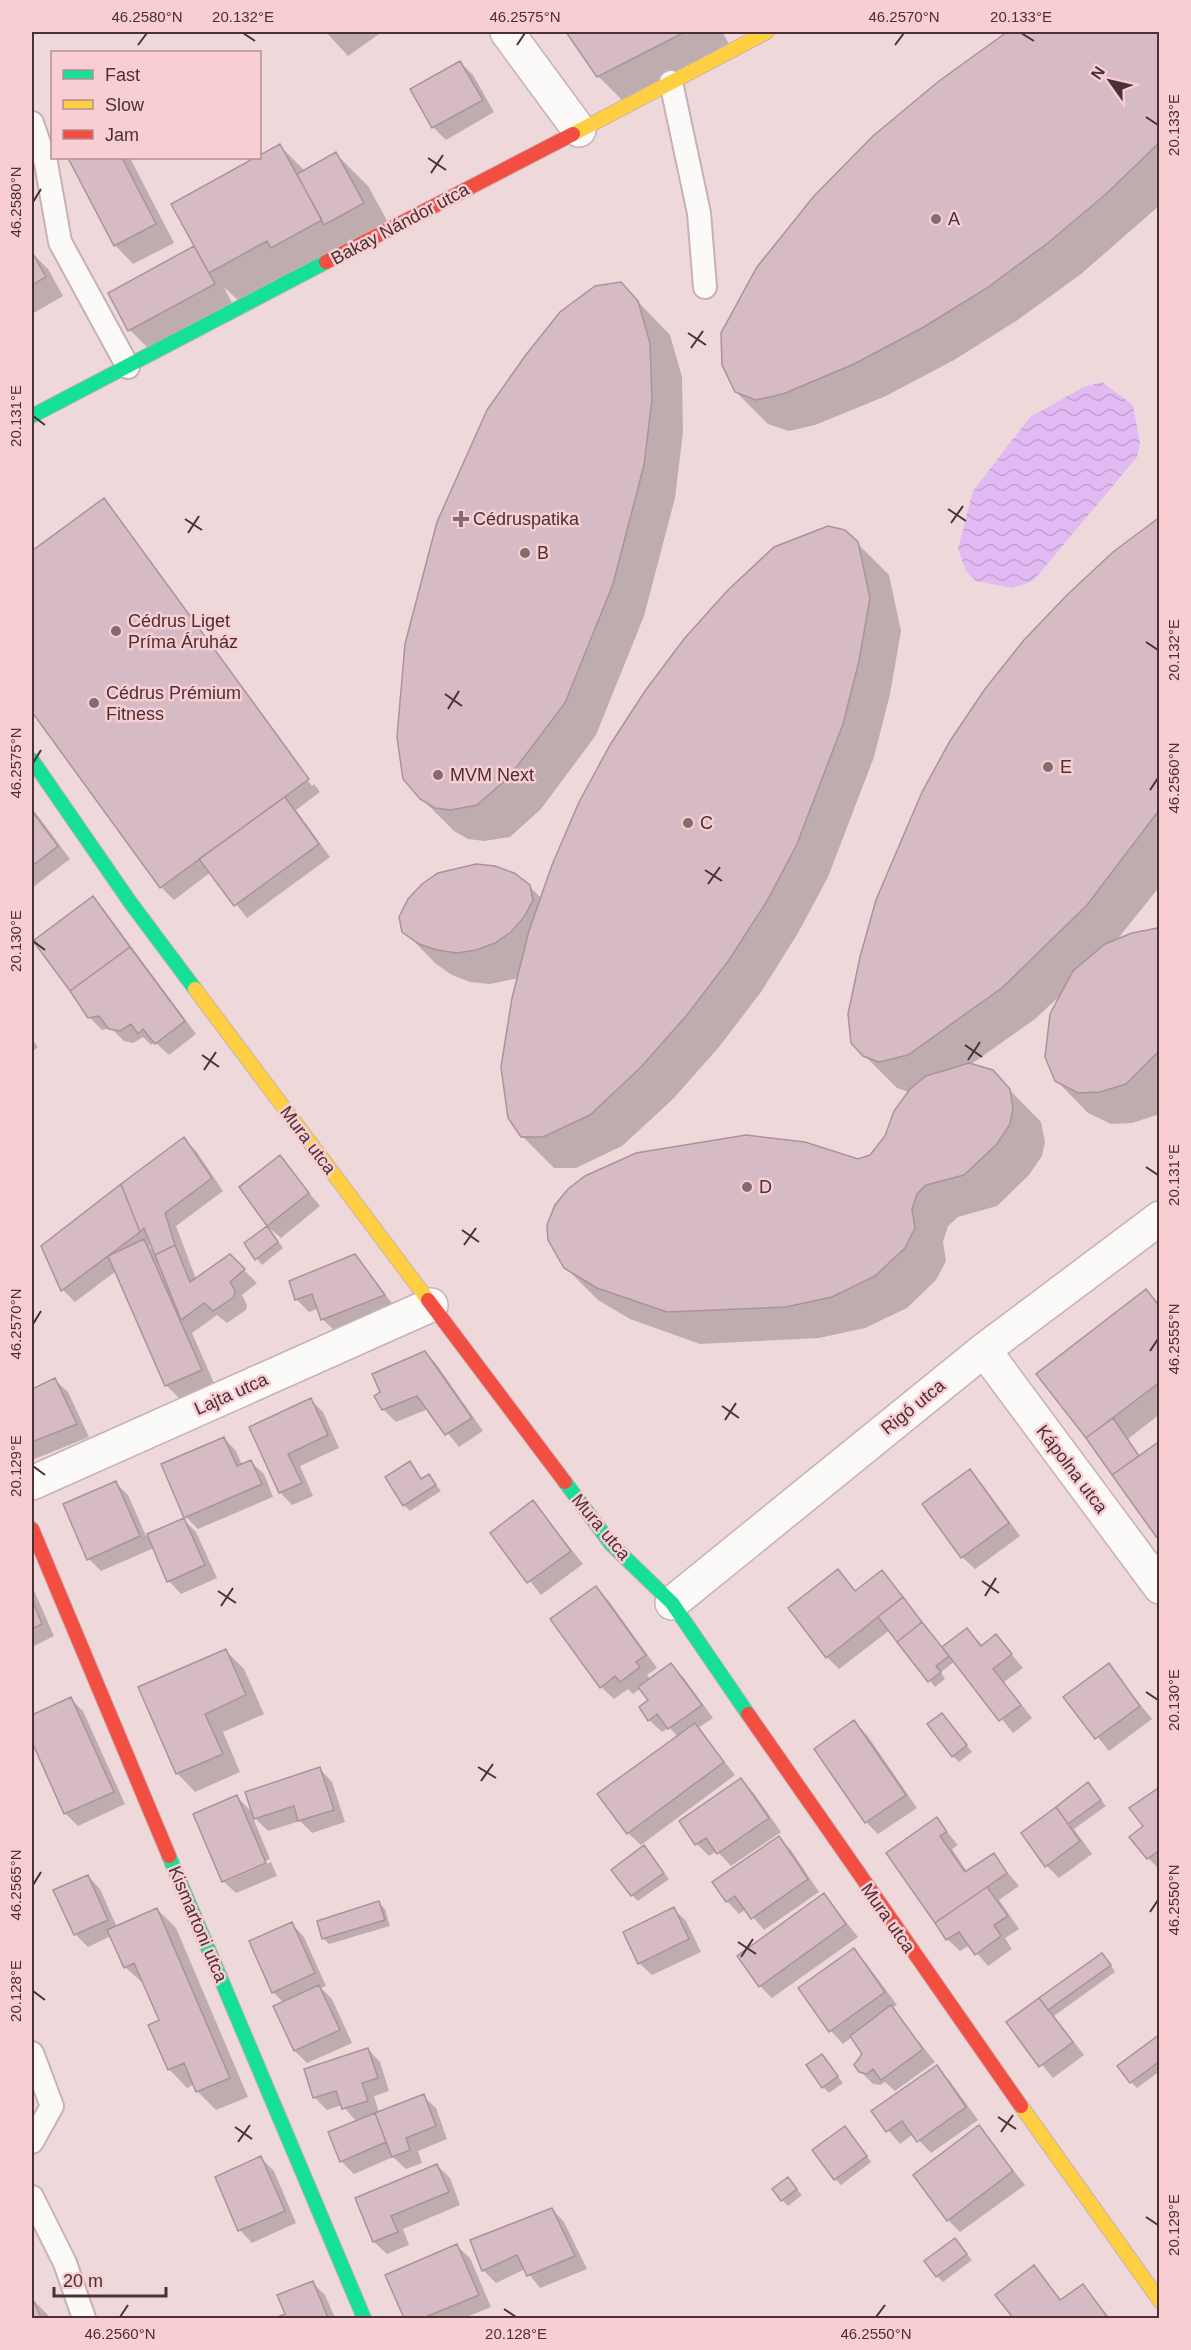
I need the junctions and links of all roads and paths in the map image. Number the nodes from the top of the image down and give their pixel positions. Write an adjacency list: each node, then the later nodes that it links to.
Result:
1 (507, 32): 5 (street)
2 (767, 32): 3 (street, Bakay Nándor utca)
3 (671, 82): 5 (street, Bakay Nándor utca); 6 (lane)
4 (32, 123): 7 (lane)
5 (579, 130): 7 (street, Bakay Nándor utca)
6 (705, 286)
7 (128, 367): 8 (street, Bakay Nándor utca)
8 (32, 416)
9 (32, 760): 11 (street, Mura utca)
10 (1160, 1218): 12 (street, Rigó utca)
11 (431, 1305): 13 (street, Lajta utca); 16 (street, Mura utca)
12 (984, 1350): 15 (street, Kápolna utca); 16 (street, Rigó utca)
13 (32, 1483)
14 (32, 1529): 22 (street, Kismartoni utca)
15 (1160, 1587)
16 (672, 1603): 20 (street, Mura utca)
17 (32, 2053): 18 (lane)
18 (32, 2142)
19 (32, 2197): 21 (lane)
20 (1160, 2301)
21 (84, 2319)
22 (364, 2319)

